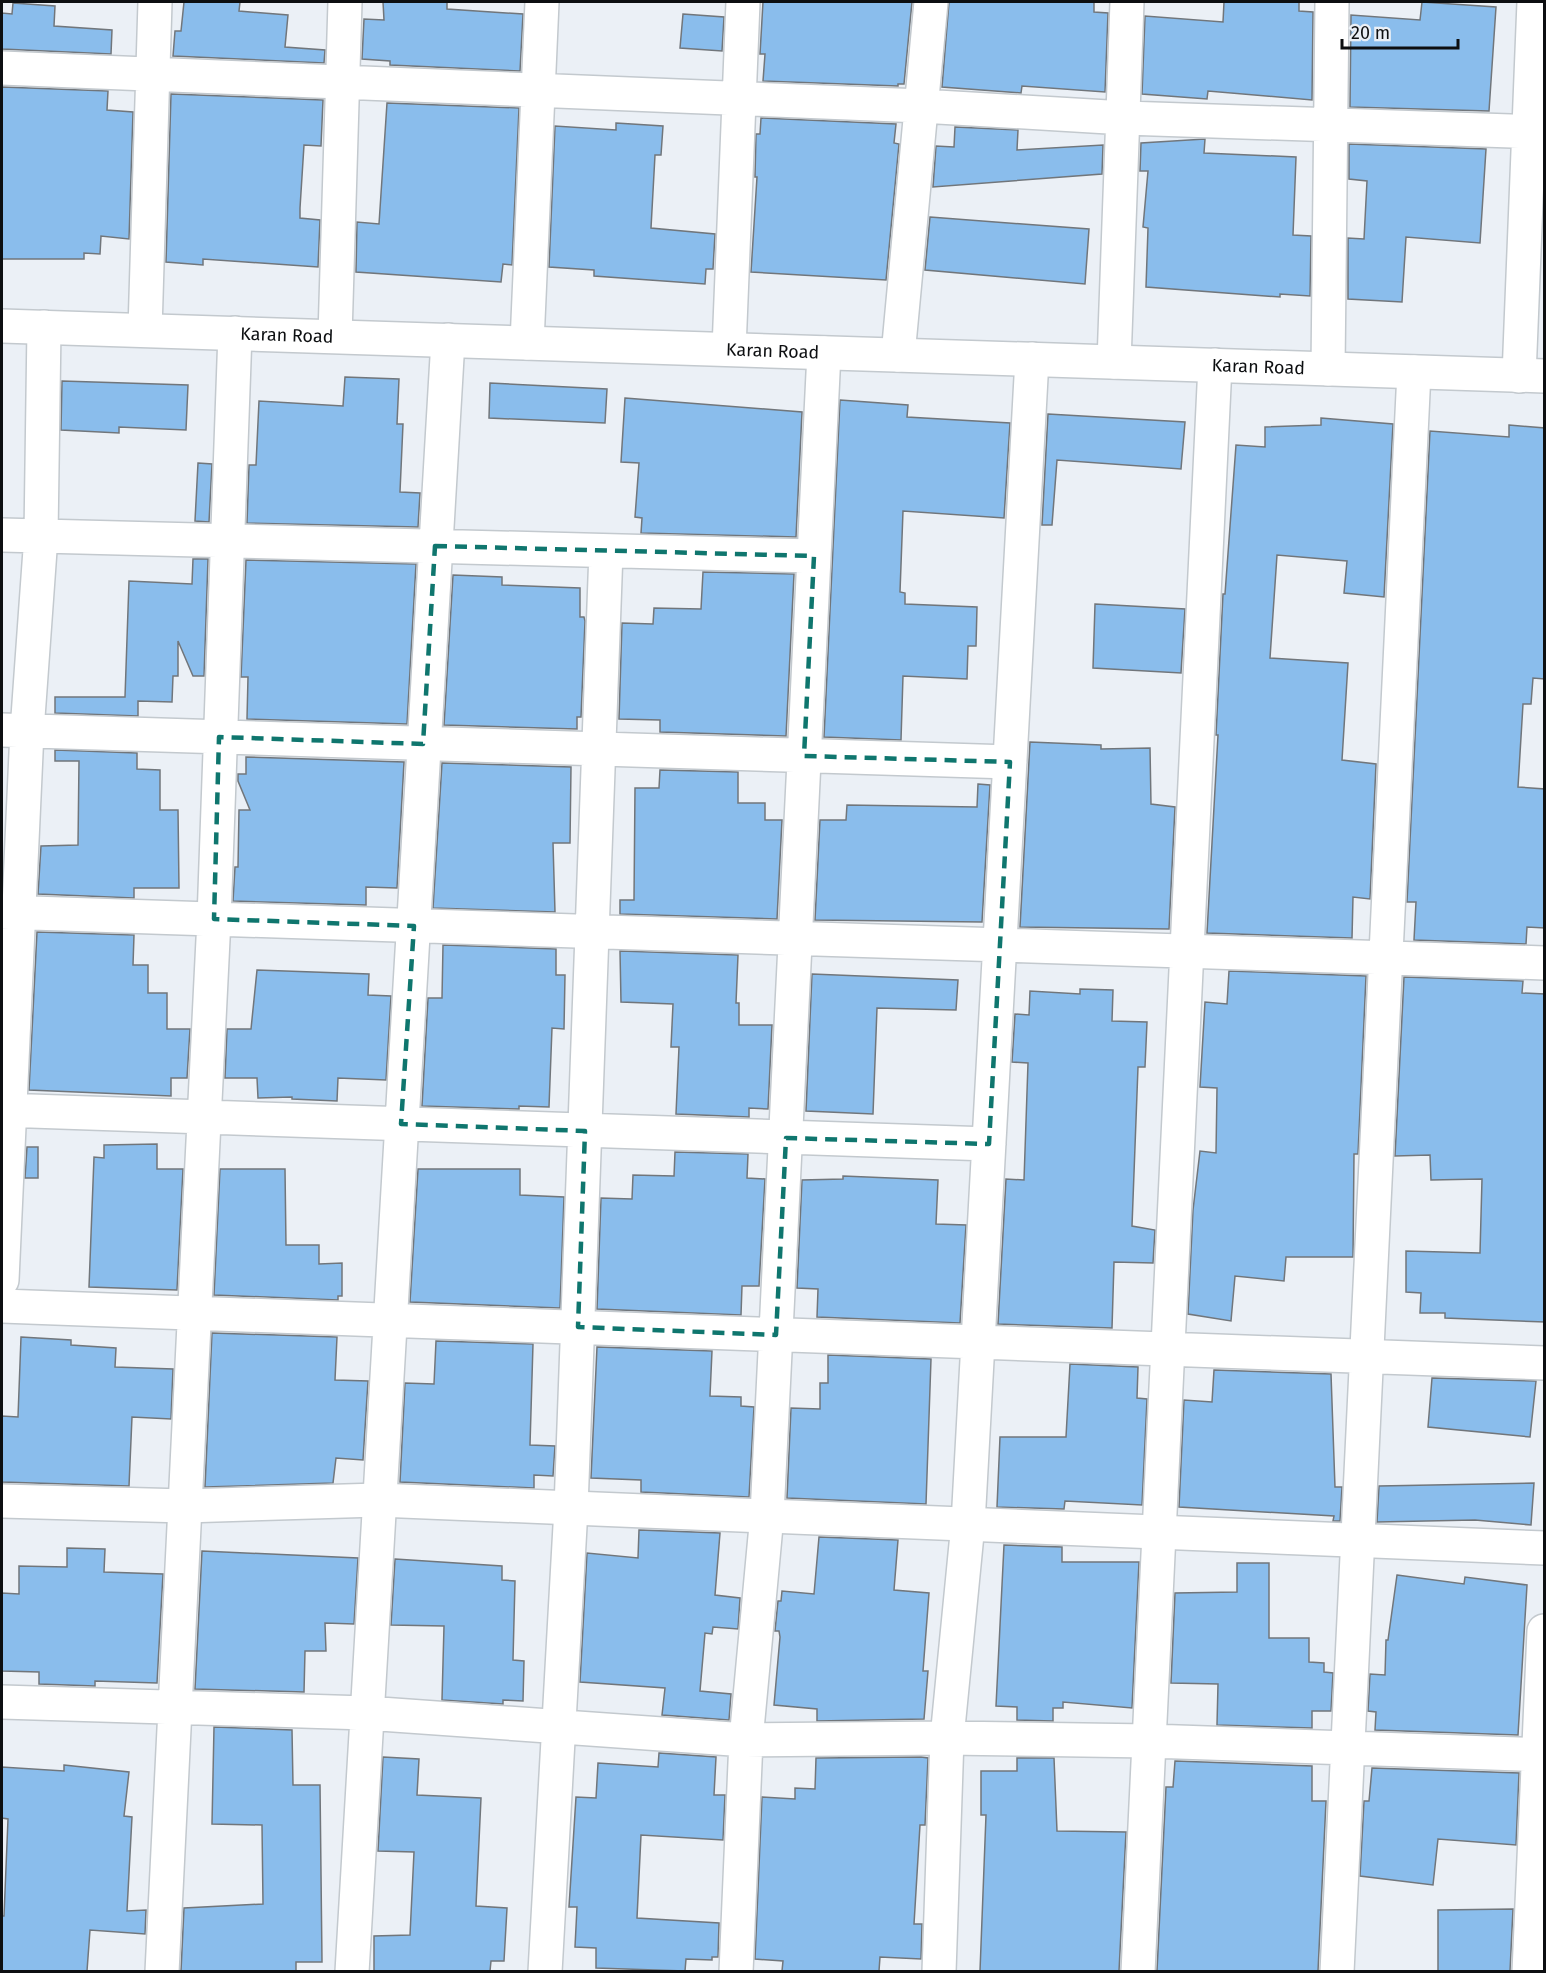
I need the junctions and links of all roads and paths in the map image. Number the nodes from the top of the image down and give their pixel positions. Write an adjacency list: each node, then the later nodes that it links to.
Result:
1 (155, 2): 10 (street)
2 (345, 2): 11 (street)
3 (542, 2): 12 (street)
4 (743, 2): 13 (street)
5 (931, 2): 14 (street)
6 (1127, 2): 15 (street)
7 (1332, 2): 16 (street)
8 (1534, 2): 17 (street)
9 (2, 68): 10 (street)
10 (153, 74): 11 (street); 20 (street)
11 (343, 82): 12 (street); 22 (street)
12 (538, 91): 13 (street); 24 (street)
13 (738, 99): 14 (street); 25 (street)
14 (921, 106): 15 (street); 27 (street)
15 (1125, 118): 16 (street); 29 (street)
16 (1331, 123): 17 (street); 31 (street)
17 (1537, 132): 33 (street)
18 (2, 326): 19 (street, Karan Road)
19 (44, 327): 20 (street, Karan Road); 35 (street)
20 (145, 330): 21 (street, Karan Road)
21 (235, 333): 22 (street, Karan Road); 36 (street)
22 (335, 336): 23 (street, Karan Road)
23 (448, 340): 24 (street, Karan Road); 37 (street)
24 (527, 343): 25 (street, Karan Road)
25 (729, 349): 26 (street, Karan Road)
26 (824, 353): 27 (street, Karan Road); 39 (street)
27 (898, 355): 28 (street, Karan Road)
28 (1032, 359): 29 (street, Karan Road); 45 (street)
29 (1113, 362): 30 (street, Karan Road)
30 (1215, 365): 31 (street, Karan Road); 52 (street)
31 (1328, 369): 32 (street, Karan Road)
32 (1414, 372): 33 (street, Karan Road); 53 (street)
33 (1532, 376)
34 (2, 535): 35 (street)
35 (41, 536): 36 (street); 40 (street)
36 (226, 541): 37 (street); 41 (street)
37 (435, 546): 38 (street); 42 (street)
38 (606, 550): 39 (street); 43 (street)
39 (814, 556): 44 (street)
40 (14, 730): 41 (street); 46 (street)
41 (219, 737): 42 (street); 47 (street)
42 (423, 744): 43 (street); 48 (street)
43 (598, 749): 44 (street); 49 (street)
44 (804, 756): 45 (street); 50 (street)
45 (1010, 762): 51 (street)
46 (10, 912): 47 (street); 55 (street)
47 (214, 919): 48 (street); 56 (street)
48 (414, 926): 49 (street); 57 (street)
49 (592, 932): 50 (street); 58 (street)
50 (795, 938): 51 (street); 59 (street)
51 (999, 945): 52 (street); 60 (street)
52 (1187, 953): 53 (street); 68 (street)
53 (1385, 958): 54 (street); 69 (street)
54 (1545, 963)
55 (5, 1110): 56 (street); 61 (street)
56 (203, 1118): 57 (street); 63 (street)
57 (401, 1124): 58 (street); 64 (street)
58 (585, 1131): 59 (street); 65 (street)
59 (786, 1138): 60 (street); 66 (street)
60 (989, 1144): 67 (street)
61 (2, 1280)
62 (2, 1306): 63 (street)
63 (195, 1313): 64 (street); 73 (street)
64 (389, 1320): 65 (street); 71 (street)
65 (578, 1327): 66 (street); 74 (street)
66 (776, 1335): 67 (street); 75 (street)
67 (978, 1342): 68 (street); 76 (street)
68 (1169, 1349): 69 (street); 77 (street)
69 (1365, 1356): 70 (street); 78 (street)
70 (1545, 1363)
71 (378, 1500): 73 (street); 74 (street); 83 (street)
72 (2, 1501): 73 (street)
73 (185, 1506): 82 (street)
74 (571, 1508): 75 (street); 84 (street)
75 (767, 1515): 76 (street); 86 (street)
76 (968, 1524): 77 (street); 85 (street)
77 (1160, 1532): 78 (street); 87 (street)
78 (1356, 1540): 79 (street); 88 (street)
79 (1545, 1548)
80 (1545, 1631): 89 (street)
81 (2, 1702): 82 (street)
82 (176, 1708): 83 (street); 90 (street)
83 (366, 1713): 84 (street); 91 (street)
84 (560, 1725): 86 (street); 92 (street)
85 (947, 1738): 86 (street); 87 (street); 94 (street)
86 (746, 1740): 93 (street)
87 (1150, 1741): 88 (street); 95 (street)
88 (1348, 1748): 89 (street); 96 (street)
89 (1542, 1755): 97 (street)
90 (162, 1971)
91 (352, 1971)
92 (544, 1971)
93 (736, 1971)
94 (939, 1971)
95 (1138, 1971)
96 (1337, 1971)
97 (1529, 1971)

